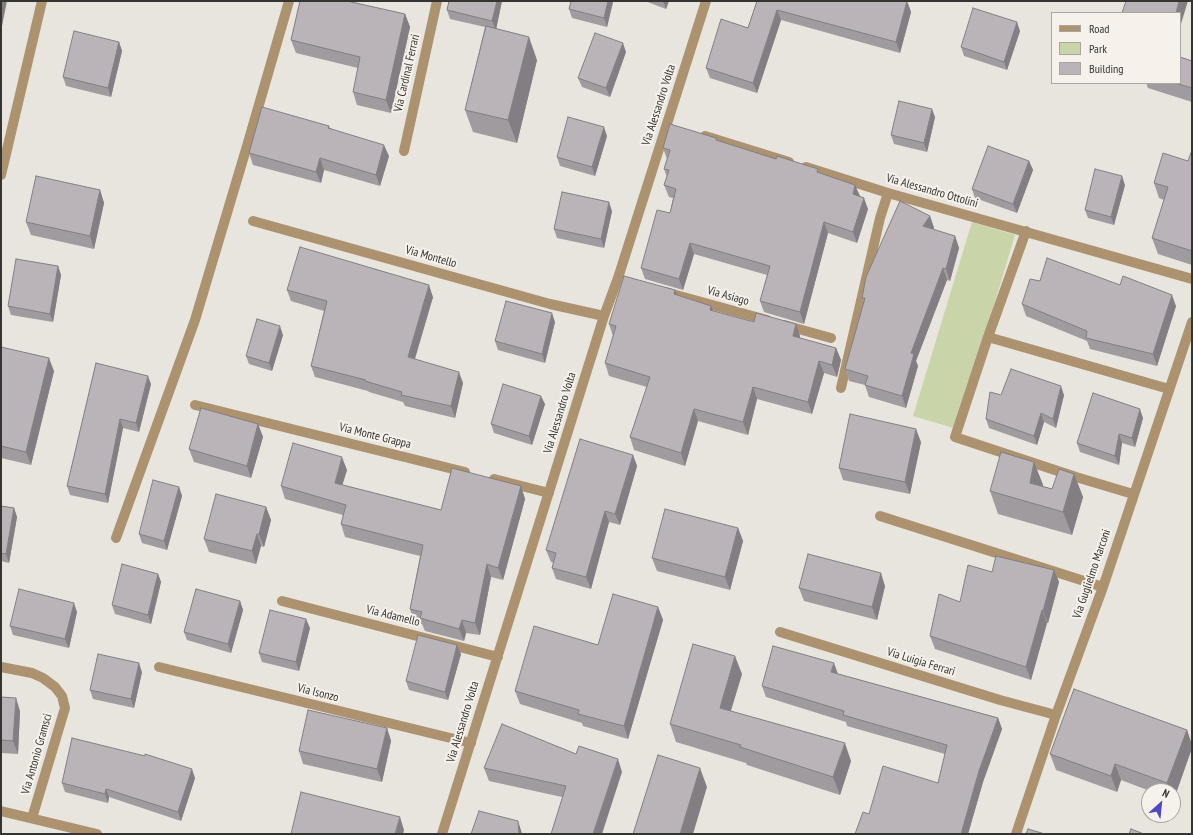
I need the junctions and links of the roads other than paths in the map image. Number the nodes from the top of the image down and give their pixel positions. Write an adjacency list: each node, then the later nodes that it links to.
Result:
1 (42, 1): 7 (street)
2 (289, 1): 23 (street)
3 (437, 1): 6 (street, Via Cardinal Ferrari)
4 (706, 1): 13 (street, Via Alessandro Volta)
5 (696, 133): 8 (street, Via Alessandro Ottolini)
6 (404, 151)
7 (1, 173)
8 (888, 193): 10 (street, Via Alessandro Ottolini); 17 (street)
9 (253, 221): 13 (street, Via Montello)
10 (1026, 231): 11 (street, Via Alessandro Ottolini); 15 (street)
11 (1192, 279)
12 (656, 289): 16 (street, Via Asiago)
13 (604, 316): 20 (street, Via Alessandro Volta)
14 (1192, 322): 18 (street, Via Guglielmo Marconi)
15 (988, 337): 18 (street); 21 (street)
16 (831, 338)
17 (841, 388)
18 (1168, 389): 21 (street, Via Guglielmo Marconi)
19 (195, 405): 20 (street, Via Monte Grappa)
20 (549, 494): 27 (street, Via Alessandro Volta)
21 (1133, 494): 24 (street, Via Guglielmo Marconi)
22 (880, 516): 24 (street)
23 (116, 538)
24 (1102, 587): 30 (street, Via Guglielmo Marconi)
25 (282, 602): 27 (street, Via Adamello)
26 (780, 632): 30 (street, Via Luigia Ferrari)
27 (498, 657): 31 (street, Via Alessandro Volta)
28 (1, 667): 33 (street, Via Antonio Gramsci)
29 (158, 667): 31 (street, Via Isonzo)
30 (1056, 715): 36 (street, Via Guglielmo Marconi)
31 (471, 743): 35 (street, Via Alessandro Volta)
32 (1, 811): 33 (street)
33 (32, 818): 34 (street)
34 (96, 834)
35 (442, 834)
36 (1016, 834)

